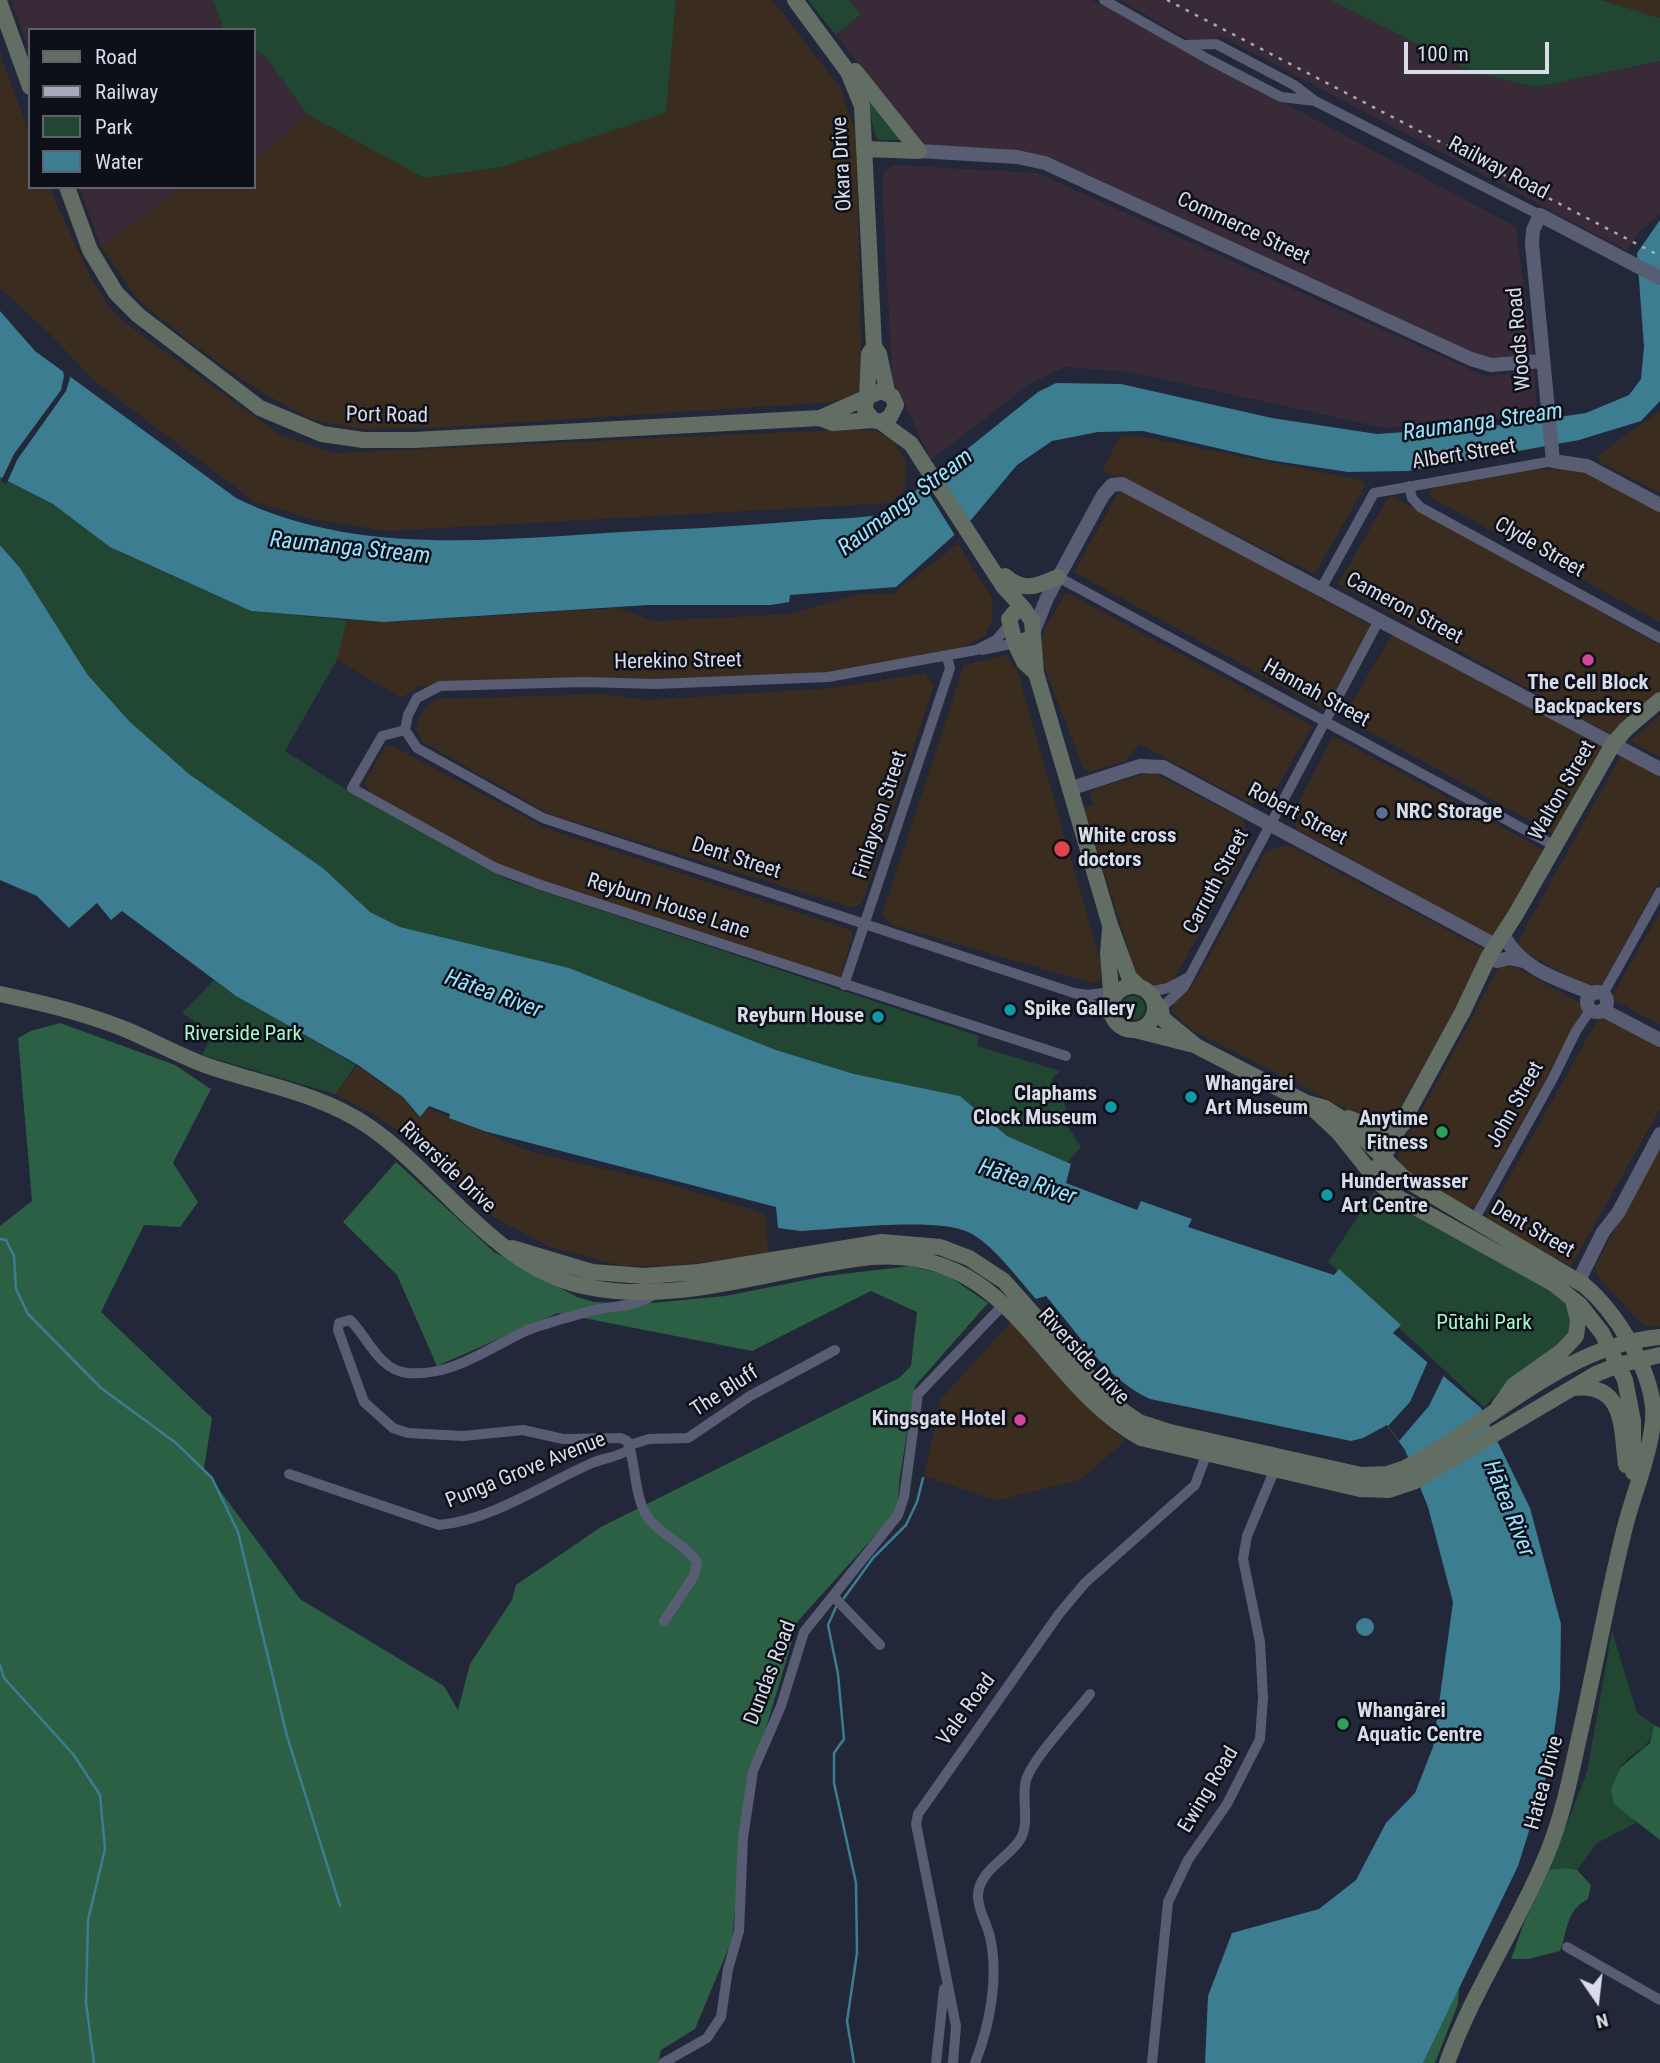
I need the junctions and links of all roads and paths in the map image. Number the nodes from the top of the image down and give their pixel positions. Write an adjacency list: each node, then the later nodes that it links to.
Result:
1 (795, 0): 5 (main road, Okara Drive)
2 (1104, 0): 4 (street, Railway Road)
3 (0, 4): 6 (main road)
4 (1187, 45): 7 (street, Railway Road); 7 (street, Railway Road)
5 (840, 60): 8 (main road, Okara Drive); 9 (main road)
6 (28, 81)
7 (1315, 101): 11 (street, Railway Road)
8 (866, 149): 9 (main road, Commerce Street); 13 (main road, Okara Drive)
9 (919, 151): 14 (street, Commerce Street)
10 (67, 189): 17 (main road, Port Road)
11 (1540, 215): 12 (street, Railway Road); 14 (street, Woods Road)
12 (1660, 278)
13 (874, 346): 15 (main road, Okara Drive); 16 (main road, Okara Drive)
14 (1543, 361): 20 (street, Woods Road)
15 (866, 398): 16 (main road); 17 (main road, Port Road); 18 (main road)
16 (891, 398): 18 (main road); 19 (main road)
17 (820, 418): 18 (main road, Port Road)
18 (877, 421): 19 (main road)
19 (911, 444): 23 (main road)
20 (1553, 461): 21 (street, Albert Street); 22 (street, Albert Street)
21 (1409, 486): 26 (street, Albert Street); 31 (street, Clyde Street)
22 (1660, 505)
23 (982, 555): 24 (main road); 25 (main road)
24 (1058, 577): 26 (street, Cameron Street); 27 (street); 30 (street); 37 (street, Hannah Street)
25 (1003, 586): 27 (main road); 29 (main road)
26 (1321, 589): 28 (street, Cameron Street)
27 (1024, 610): 29 (main road); 30 (main road)
28 (1379, 620): 37 (street, Carruth Street); 39 (street, Cameron Street)
29 (1009, 624): 32 (main road); 33 (street, Herekino Street)
30 (1034, 632): 32 (main road); 35 (main road)
31 (1660, 638)
32 (1015, 643): 33 (street, Herekino Street); 35 (main road)
33 (976, 650): 34 (street, Herekino Street)
34 (947, 657): 38 (street, Herekino Street); 45 (street, Finlayson Street)
35 (1036, 673): 41 (main road)
36 (1660, 699): 39 (main road, Walton Street)
37 (1325, 722): 42 (street, Carruth Street); 43 (street, Hannah Street)
38 (405, 730): 45 (street, Dent Street); 49 (street, Reyburn House Lane)
39 (1614, 744): 40 (street, Cameron Street); 43 (main road, Walton Street)
40 (1660, 769)
41 (1072, 788): 42 (street, Robert Street); 46 (main road)
42 (1270, 824): 47 (street, Robert Street); 48 (street, Carruth Street)
43 (1555, 846): 47 (main road, Walton Street)
44 (1660, 892): 54 (street, John Street)
45 (865, 923): 49 (street, Finlayson Street); 50 (street, Dent Street)
46 (1110, 925): 52 (main road); 53 (main road, Dent Street)
47 (1500, 949): 54 (street, Robert Street); 63 (main road, Walton Street)
48 (1187, 978): 53 (street); 53 (street, Carruth Street)
49 (845, 985): 60 (street, Reyburn House Lane)
50 (1074, 993): 52 (street, Dent Street); 55 (street, Dent Street)
51 (0, 994): 69 (main road, Riverside Drive)
52 (1114, 996): 53 (main road); 55 (main road)
53 (1152, 1001): 56 (main road); 59 (main road, Dent Street)
54 (1597, 1002): 57 (street, Robert Street); 58 (street, Robert Street); 67 (street, John Street)
55 (1115, 1020): 56 (main road, Dent Street)
56 (1135, 1030): 59 (main road, Dent Street)
57 (1660, 1031)
58 (1660, 1040)
59 (1196, 1045): 61 (main road, Dent Street)
60 (1066, 1056)
61 (1307, 1104): 62 (main road, Dent Street); 66 (main road, Dent Street)
62 (1336, 1114): 63 (main road); 65 (main road, Dent Street)
63 (1403, 1124): 65 (main road, Walton Street)
64 (1660, 1134): 68 (street)
65 (1383, 1159): 66 (main road, Walton Street); 67 (main road, Dent Street)
66 (1373, 1176): 71 (main road, Dent Street)
67 (1474, 1220): 68 (main road, Dent Street)
68 (1578, 1282): 72 (main road); 73 (main road, Dent Street)
69 (658, 1283): 70 (main road, Riverside Drive); 81 (street, Punga Grove Avenue)
70 (1010, 1298): 82 (main road, Riverside Drive); 86 (street, Dundas Road)
71 (1573, 1298): 74 (main road, Dent Street); 80 (main road)
72 (1653, 1338): 73 (main road)
73 (1628, 1341): 74 (main road, Riverside Drive); 77 (main road, Dent Street)
74 (1610, 1347): 78 (main road, Dent Street); 80 (main road, Riverside Drive)
75 (835, 1350): 81 (street, The Bluff)
76 (1660, 1355): 77 (main road)
77 (1637, 1360): 78 (main road, Riverside Drive); 85 (main road, Hatea Drive)
78 (1618, 1365): 79 (main road, Riverside Drive); 85 (main road, Hatea Drive)
79 (1570, 1388): 80 (main road, Riverside Drive); 85 (main road)
80 (1495, 1420): 83 (main road, Riverside Drive)
81 (629, 1448): 84 (street, Punga Grove Avenue); 87 (street)
82 (1208, 1448): 83 (main road, Riverside Drive); 91 (street, Vale Road)
83 (1277, 1461): 97 (street, Ewing Road)
84 (289, 1474)
85 (1632, 1495): 98 (main road, Hatea Drive)
86 (834, 1597): 88 (street); 93 (street, Dundas Road)
87 (664, 1621)
88 (880, 1645)
89 (1090, 1695): 96 (street)
90 (1567, 1947): 92 (street)
91 (945, 1972): 94 (street); 95 (street, Vale Road)
92 (1660, 2000)
93 (663, 2063)
94 (936, 2063)
95 (953, 2063)
96 (975, 2063)
97 (1152, 2063)
98 (1447, 2063)

